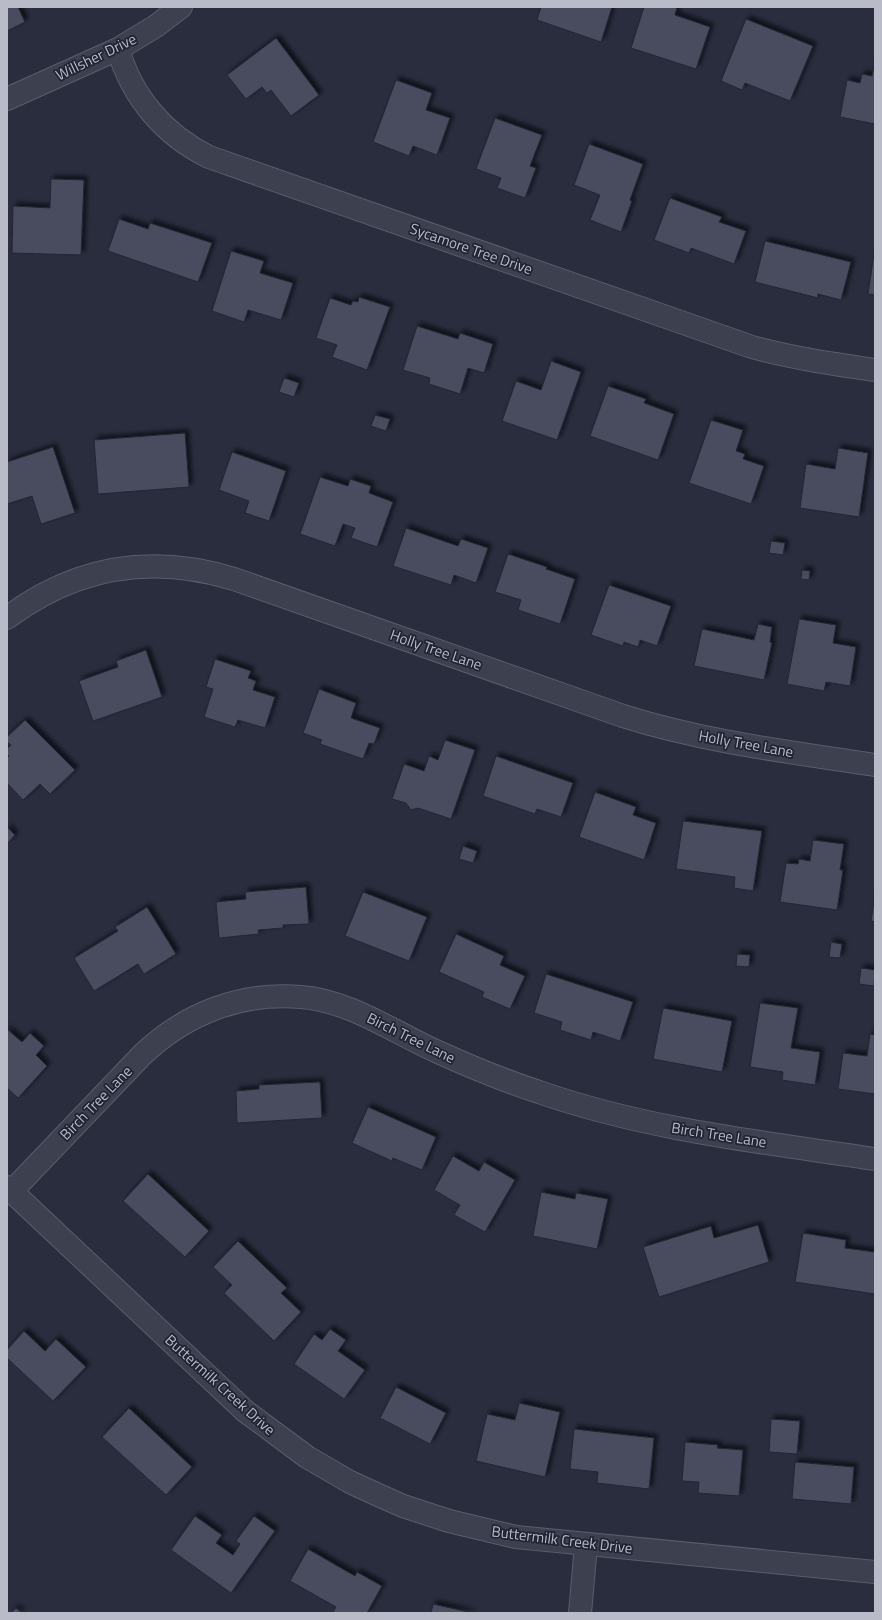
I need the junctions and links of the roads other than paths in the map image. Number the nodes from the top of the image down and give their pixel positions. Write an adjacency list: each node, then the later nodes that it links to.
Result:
1 (181, 7): 2 (street, Willsher Drive)
2 (118, 49): 3 (street, Willsher Drive); 4 (street, Sycamore Tree Drive)
3 (7, 99)
4 (875, 370)
5 (7, 618): 6 (street, Holly Tree Lane)
6 (875, 765)
7 (875, 1159): 8 (street, Birch Tree Lane)
8 (9, 1189): 9 (street, Buttermilk Creek Drive)
9 (586, 1544): 10 (street, Buttermilk Creek Drive); 11 (street)
10 (875, 1572)
11 (580, 1613)

